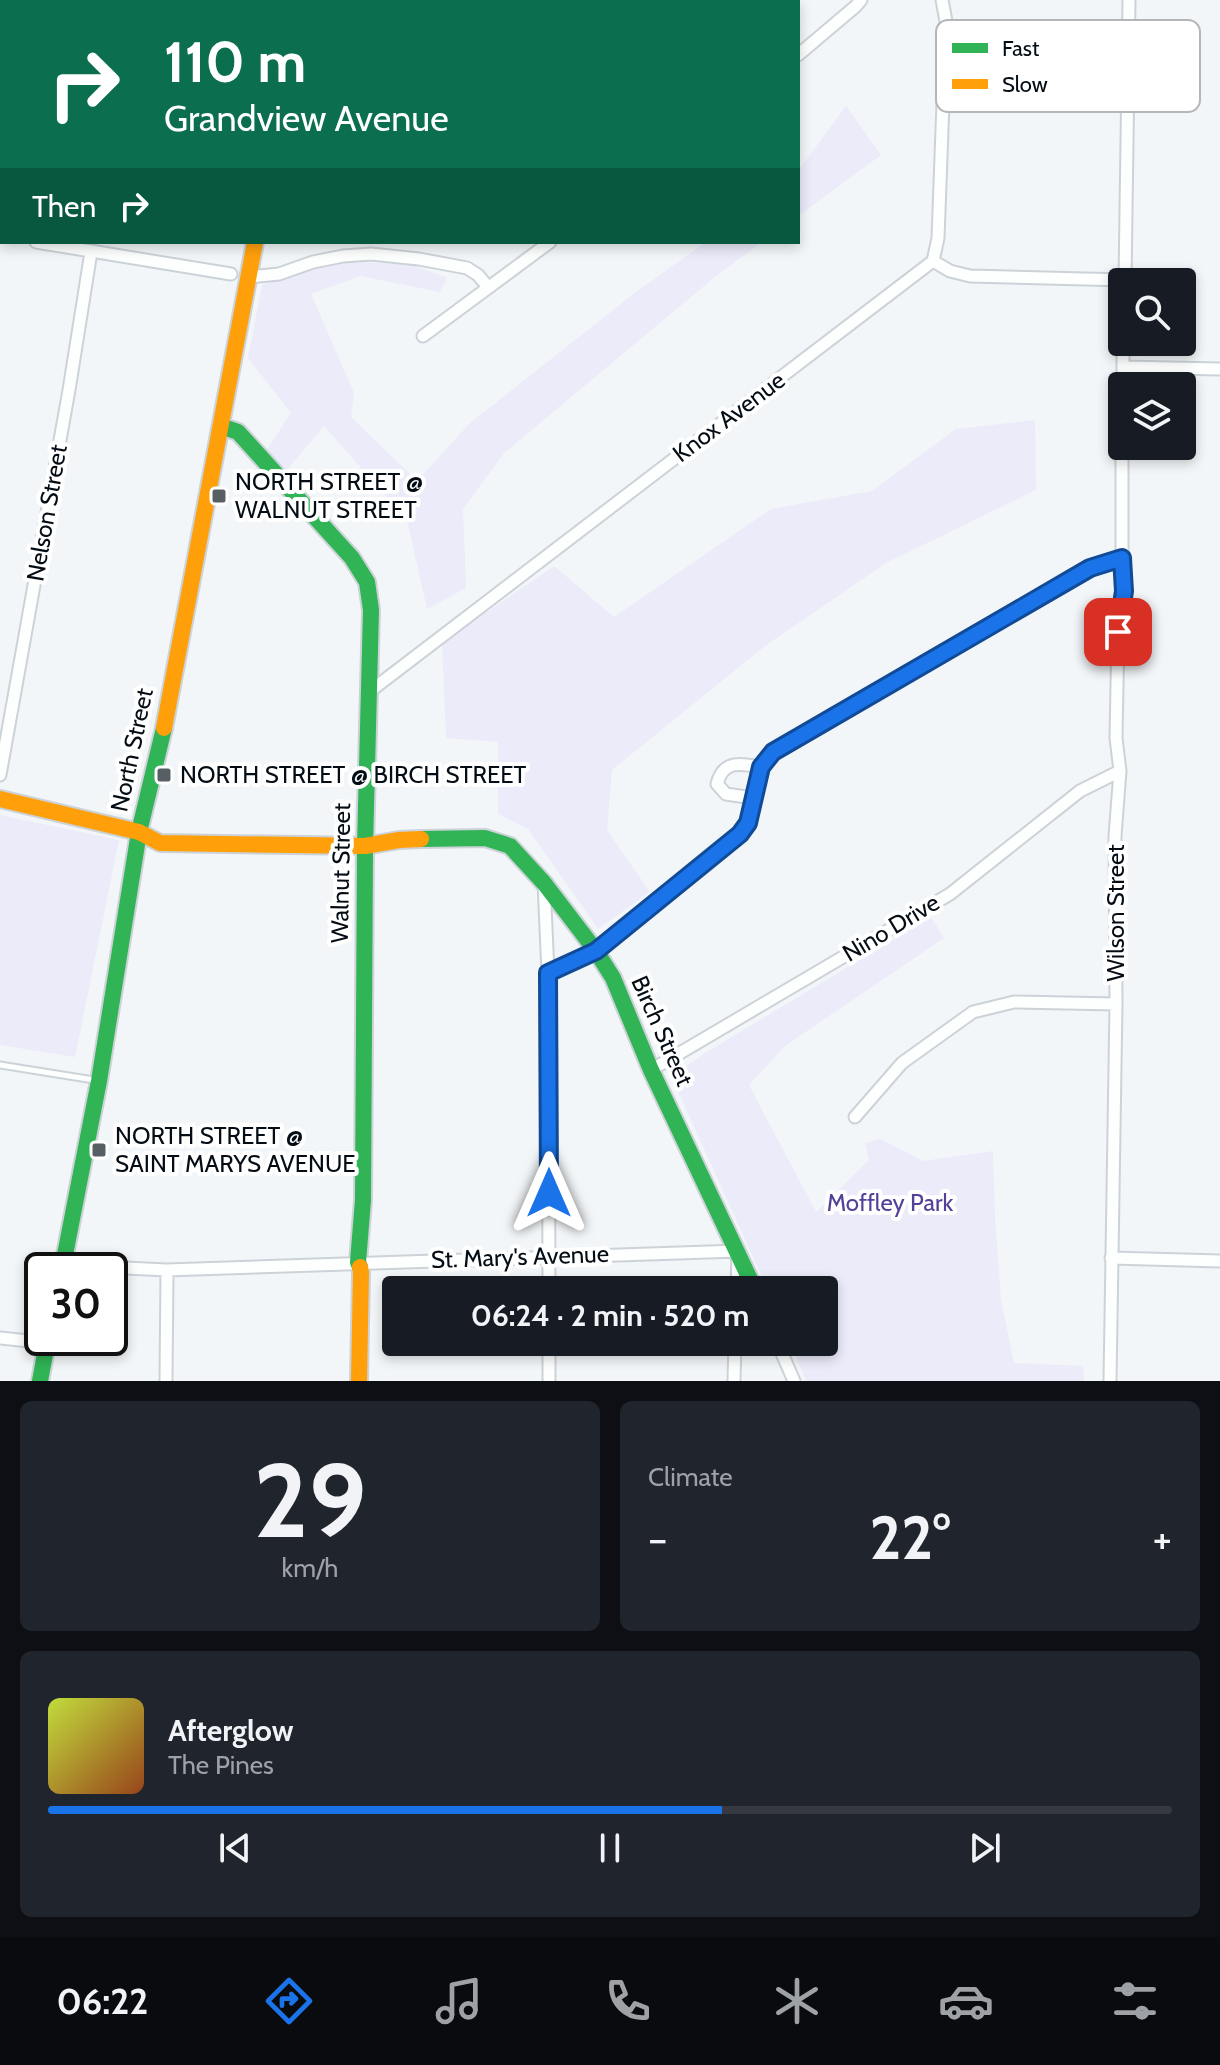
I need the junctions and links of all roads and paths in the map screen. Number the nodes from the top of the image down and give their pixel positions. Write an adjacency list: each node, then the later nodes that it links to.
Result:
1 (861, 0): 6 (street)
2 (942, 0): 4 (street)
3 (1129, 0): 5 (street)
4 (946, 20)
5 (1129, 20)
6 (800, 53)
7 (943, 112): 13 (street)
8 (1127, 112): 14 (street)
9 (47, 244): 12 (street)
10 (255, 244): 16 (street, North Street)
11 (547, 244): 18 (street)
12 (91, 252): 15 (street); 30 (street, Nelson Street)
13 (933, 261): 17 (street); 27 (street, Knox Avenue)
14 (1125, 268)
15 (231, 274)
16 (248, 277): 18 (street); 24 (street, North Street)
17 (1108, 280)
18 (488, 287): 19 (street)
19 (423, 336)
20 (1123, 356): 21 (street)
21 (1123, 367): 22 (street); 23 (street)
22 (1220, 369)
23 (1123, 372)
24 (221, 426): 27 (street, Walnut Street); 33 (street, North Street)
25 (1122, 460): 26 (street, Wilson Street)
26 (1122, 558): 28 (street); 29 (street, Wilson Street)
27 (369, 692): 34 (street, Walnut Street)
28 (761, 767): 31 (street); 31 (street)
29 (1120, 771): 38 (street, Wilson Street); 40 (street, Nino Drive)
30 (0, 775)
31 (753, 798): 36 (street)
32 (0, 799): 33 (street, Birch Street)
33 (139, 832): 34 (street, Birch Street); 41 (street, North Street)
34 (365, 846): 35 (street, Birch Street); 48 (street, Walnut Street)
35 (544, 883): 36 (street, Birch Street); 37 (street)
36 (596, 951): 37 (street); 40 (street, Birch Street)
37 (548, 973): 45 (street)
38 (1116, 1004): 42 (street); 46 (street, Wilson Street)
39 (0, 1065): 41 (lane)
40 (651, 1070): 43 (street, Birch Street)
41 (99, 1081): 44 (street, North Street)
42 (855, 1117)
43 (738, 1251): 45 (street, St. Mary's Avenue); 52 (street); 53 (street, Birch Street)
44 (65, 1252)
45 (550, 1257): 48 (street, St. Mary's Avenue); 51 (street)
46 (1111, 1258): 47 (street); 66 (street, Wilson Street)
47 (1220, 1261)
48 (358, 1262): 50 (street, St. Mary's Avenue); 62 (street, Walnut Street)
49 (128, 1269): 50 (street, St. Mary's Avenue)
50 (167, 1270): 61 (street)
51 (549, 1276)
52 (737, 1276)
53 (749, 1276)
54 (0, 1338): 55 (street)
55 (24, 1339)
56 (45, 1356): 60 (street)
57 (549, 1356): 63 (street)
58 (735, 1356): 64 (street)
59 (783, 1356): 65 (street)
60 (40, 1381)
61 (166, 1381)
62 (359, 1381)
63 (549, 1381)
64 (734, 1381)
65 (794, 1381)
66 (1110, 1381)

